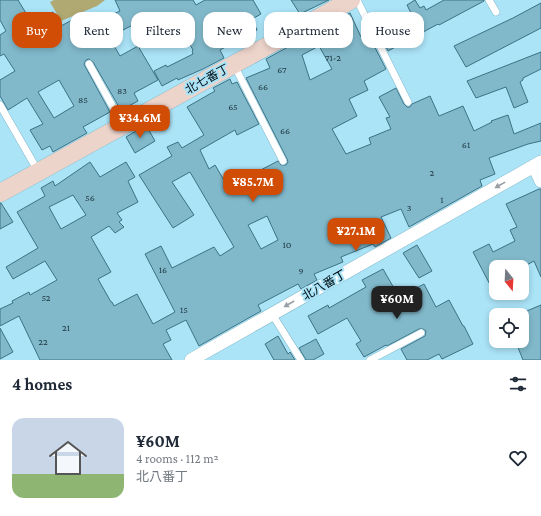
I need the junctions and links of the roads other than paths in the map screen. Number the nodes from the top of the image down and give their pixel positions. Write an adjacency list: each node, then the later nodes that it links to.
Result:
1 (351, 0): 6 (street, 北七番丁)
2 (357, 0): 7 (lane)
3 (490, 0): 4 (lane)
4 (496, 12)
5 (88, 64): 9 (lane)
6 (234, 64): 9 (street, 北七番丁); 10 (lane)
7 (408, 102)
8 (0, 105): 12 (lane)
9 (123, 126): 12 (street, 北七番丁)
10 (283, 161)
11 (538, 164): 13 (street); 15 (street, 北八番丁, one-way to 15)
12 (39, 172): 14 (street, 北七番丁)
13 (541, 181)
14 (0, 193)
15 (272, 314): 17 (street, 北八番丁); 18 (lane)
16 (421, 333): 19 (lane)
17 (191, 360)
18 (301, 360)
19 (370, 360)

